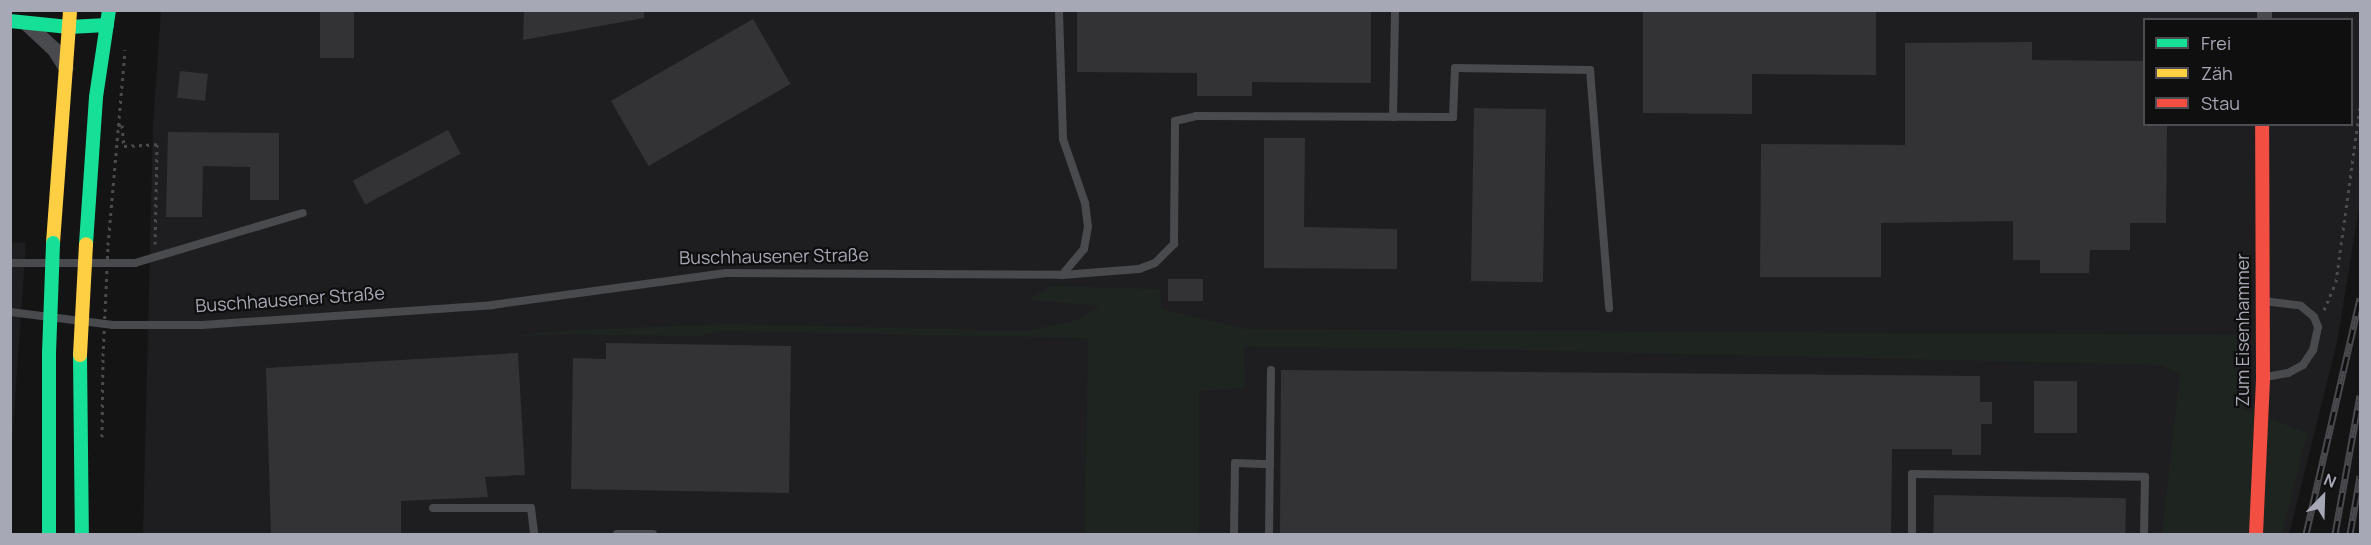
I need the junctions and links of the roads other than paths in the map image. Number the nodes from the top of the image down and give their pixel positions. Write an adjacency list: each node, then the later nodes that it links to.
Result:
1 (71, 10): 4 (street); 6 (main road)
2 (1059, 10): 12 (lane)
3 (1395, 10): 8 (lane)
4 (108, 18): 6 (main road); 21 (main road, bridge)
5 (18, 22): 6 (main road); 7 (street)
6 (69, 27): 7 (main road)
7 (66, 68): 20 (main road, bridge)
8 (1393, 117): 12 (lane, Buschhausener Straße); 14 (lane)
9 (2262, 126): 13 (main road, Zum Eisenhammer)
10 (303, 213): 11 (lane)
11 (10, 262)
12 (1062, 275): 15 (lane, Buschhausener Straße)
13 (2261, 302): 17 (main road, Zum Eisenhammer); 17 (lane)
14 (1609, 308)
15 (10, 312)
16 (1271, 370): 18 (lane)
17 (2263, 377): 29 (main road, Zum Eisenhammer)
18 (1270, 464): 25 (lane); 26 (lane)
19 (433, 508): 22 (lane)
20 (49, 534)
21 (82, 534)
22 (534, 534)
23 (617, 534): 24 (lane)
24 (653, 534)
25 (1234, 534)
26 (1269, 534)
27 (1912, 534): 28 (lane)
28 (2144, 534)
29 (2256, 534)

